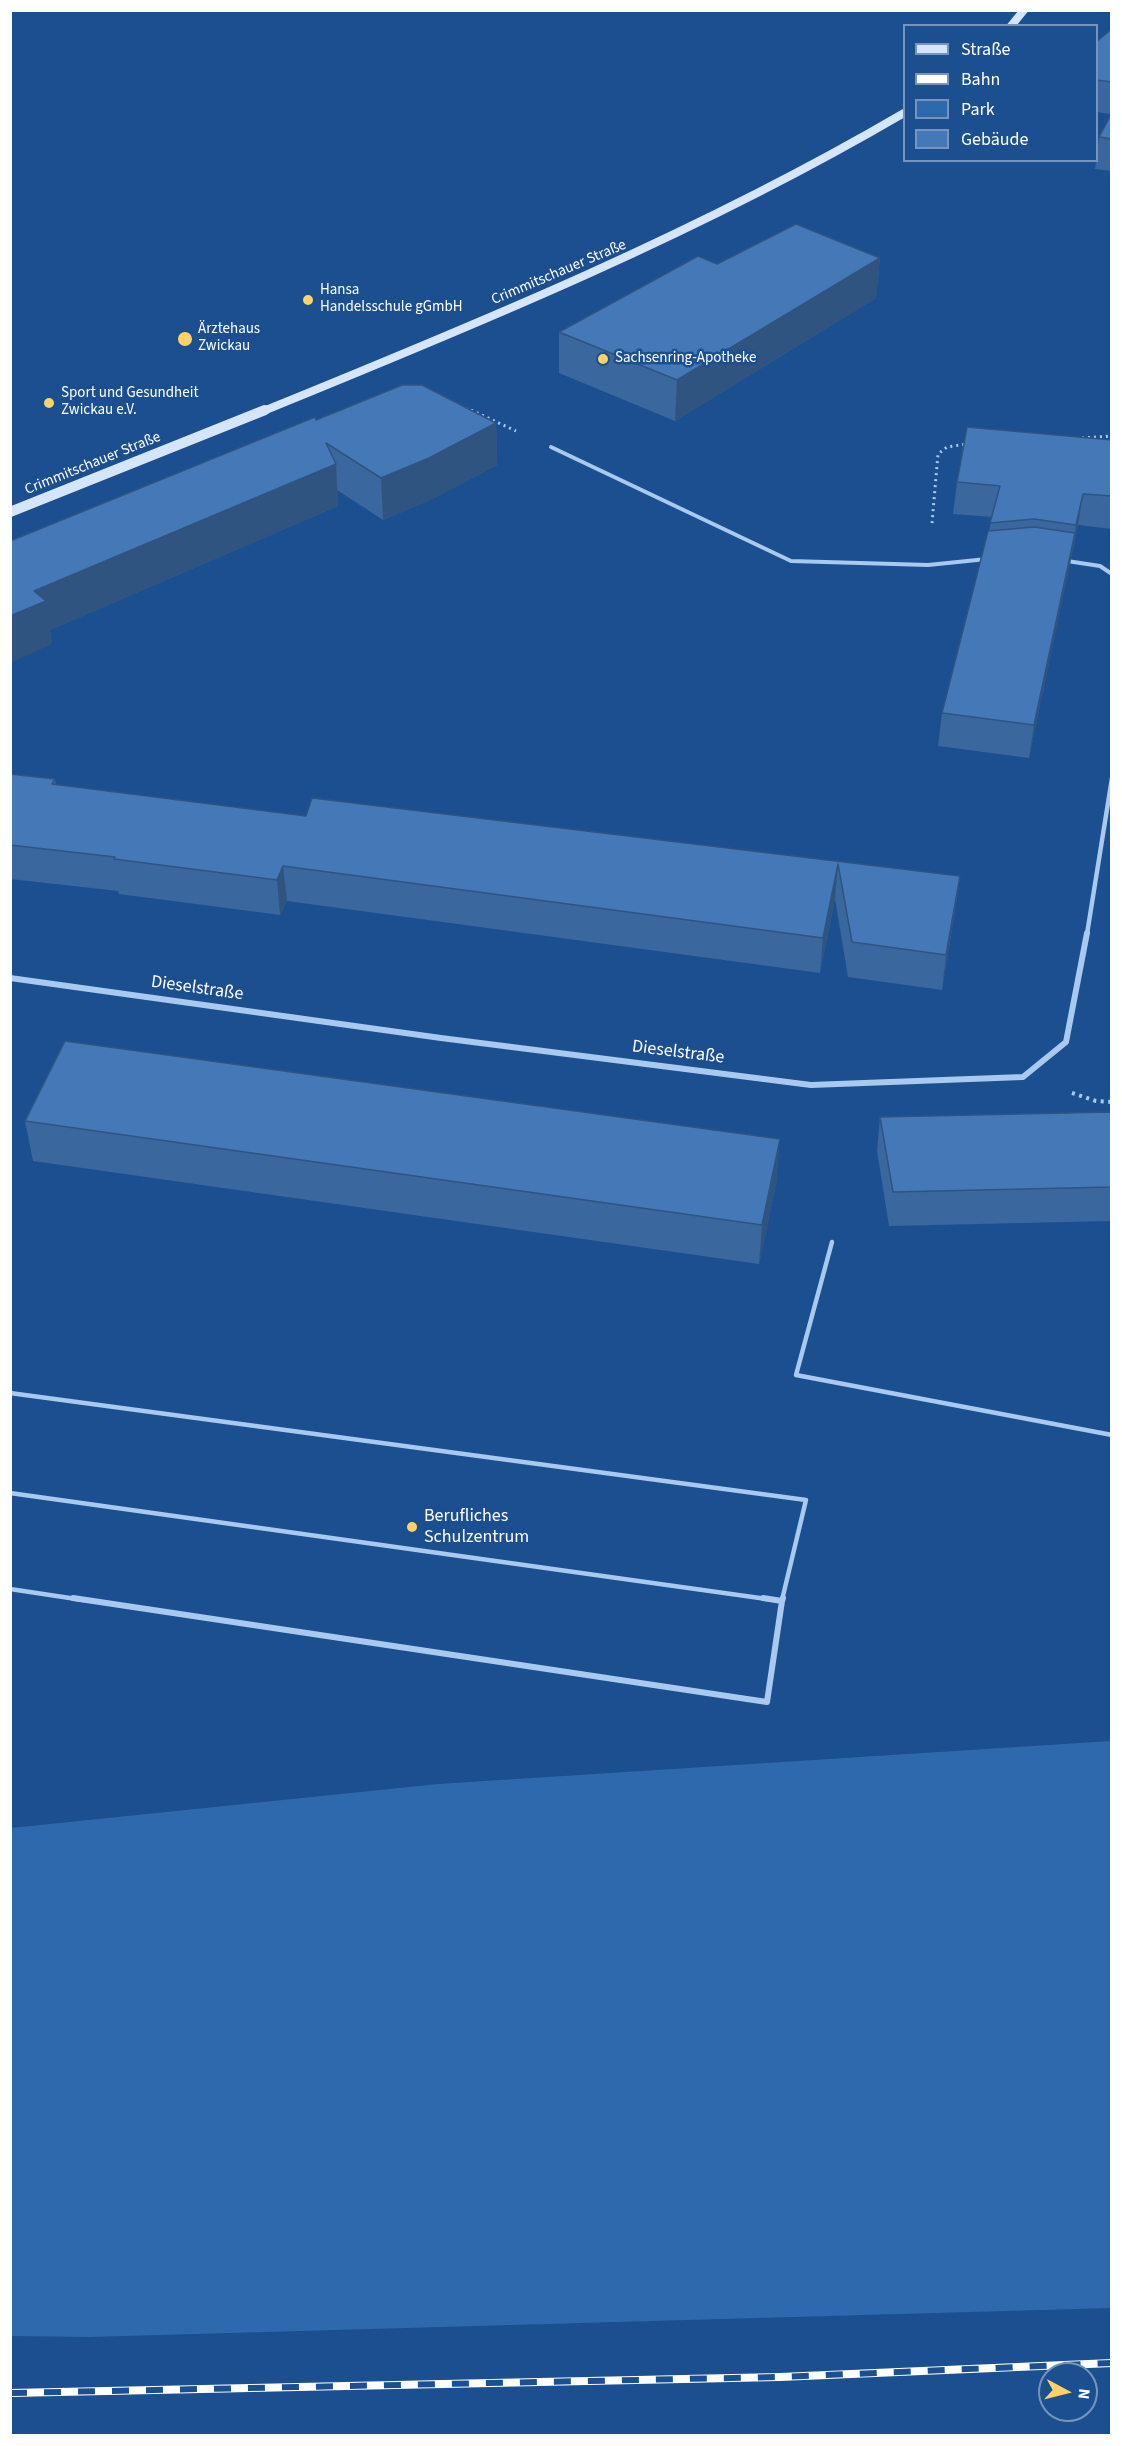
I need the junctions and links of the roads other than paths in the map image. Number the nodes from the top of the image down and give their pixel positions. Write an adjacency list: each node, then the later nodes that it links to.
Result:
1 (1024, 10): 2 (main road)
2 (1013, 24)
3 (903, 114): 5 (main road, Crimmitschauer Straße)
4 (551, 447): 6 (lane)
5 (10, 512)
6 (996, 558)
7 (1065, 560): 8 (lane)
8 (1112, 574)
9 (1112, 778): 10 (street, Dieselstraße)
10 (10, 978)
11 (832, 1242): 13 (lane)
12 (10, 1393): 16 (lane)
13 (1112, 1435)
14 (10, 1493): 16 (lane)
15 (10, 1589): 16 (lane)
16 (782, 1601)

